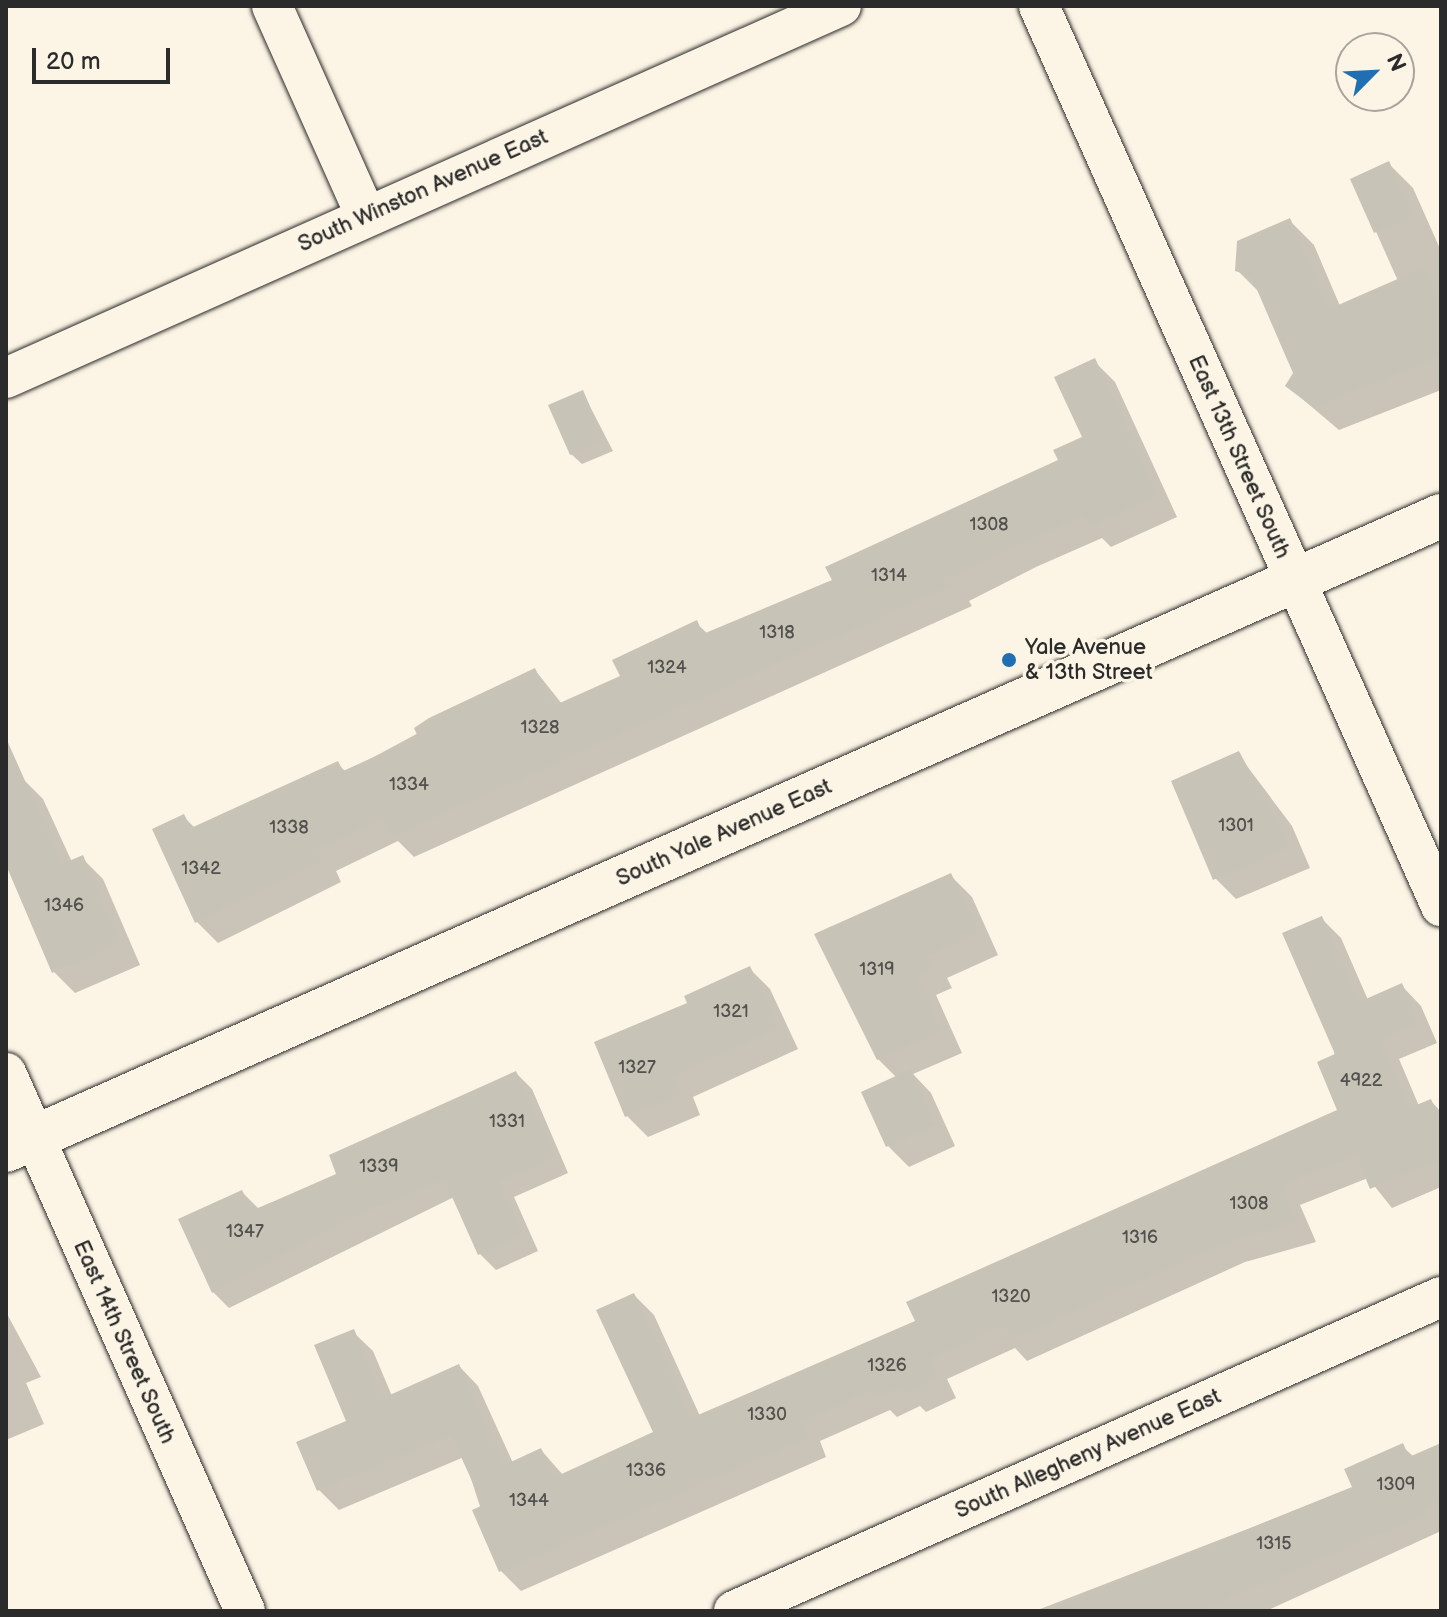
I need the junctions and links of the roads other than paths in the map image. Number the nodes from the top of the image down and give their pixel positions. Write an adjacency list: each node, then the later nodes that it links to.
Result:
1 (272, 6): 4 (street)
2 (841, 6): 4 (street, South Winston Avenue East)
3 (1039, 6): 7 (street, East 13th Street South)
4 (366, 216): 5 (street, South Winston Avenue East)
5 (6, 378)
6 (1441, 516): 7 (main road, South Yale Avenue East)
7 (1295, 581): 8 (street, East 13th Street South); 10 (main road, South Yale Avenue East)
8 (1441, 906)
9 (6, 1073): 10 (street, East 14th Street South)
10 (20, 1144): 12 (street, East 14th Street South)
11 (1441, 1297): 13 (street, South Allegheny Avenue East)
12 (245, 1611)
13 (734, 1611)

